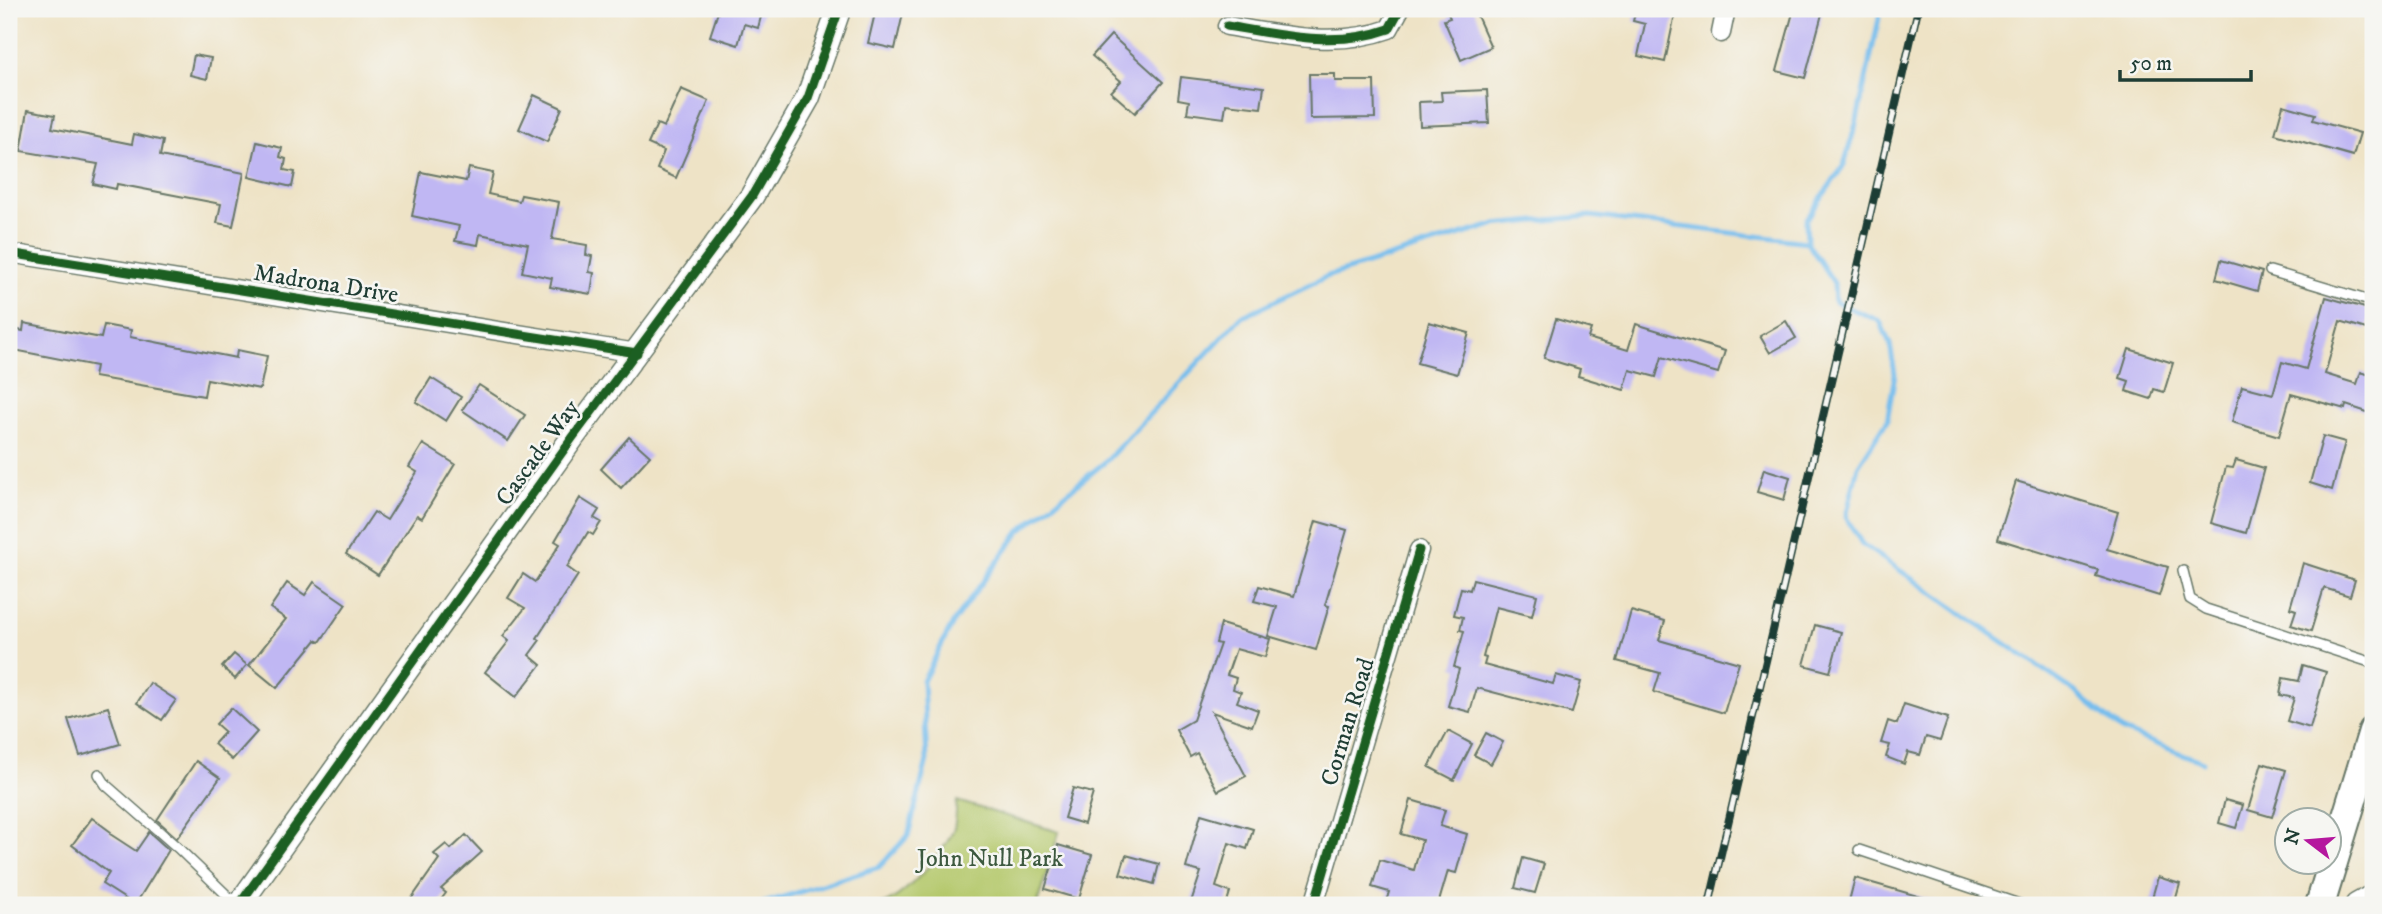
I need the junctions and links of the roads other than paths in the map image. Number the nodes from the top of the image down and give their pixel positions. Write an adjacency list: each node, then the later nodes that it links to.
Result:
1 (839, 9): 9 (street, Cascade Way)
2 (1400, 9): 4 (street)
3 (1726, 9): 5 (street)
4 (1227, 26)
5 (1721, 33)
6 (9, 253): 9 (street, Madrona Drive)
7 (2270, 271): 8 (lane)
8 (2373, 302)
9 (637, 353): 17 (street, Cascade Way)
10 (1419, 550): 18 (street, Corman Road)
11 (2183, 571): 12 (lane)
12 (2373, 663)
13 (2373, 731): 20 (main road)
14 (99, 774): 17 (lane)
15 (1859, 850): 19 (lane)
16 (2373, 896): 21 (street)
17 (238, 905)
18 (1314, 905)
19 (2022, 905)
20 (2320, 905)
21 (2357, 905)

